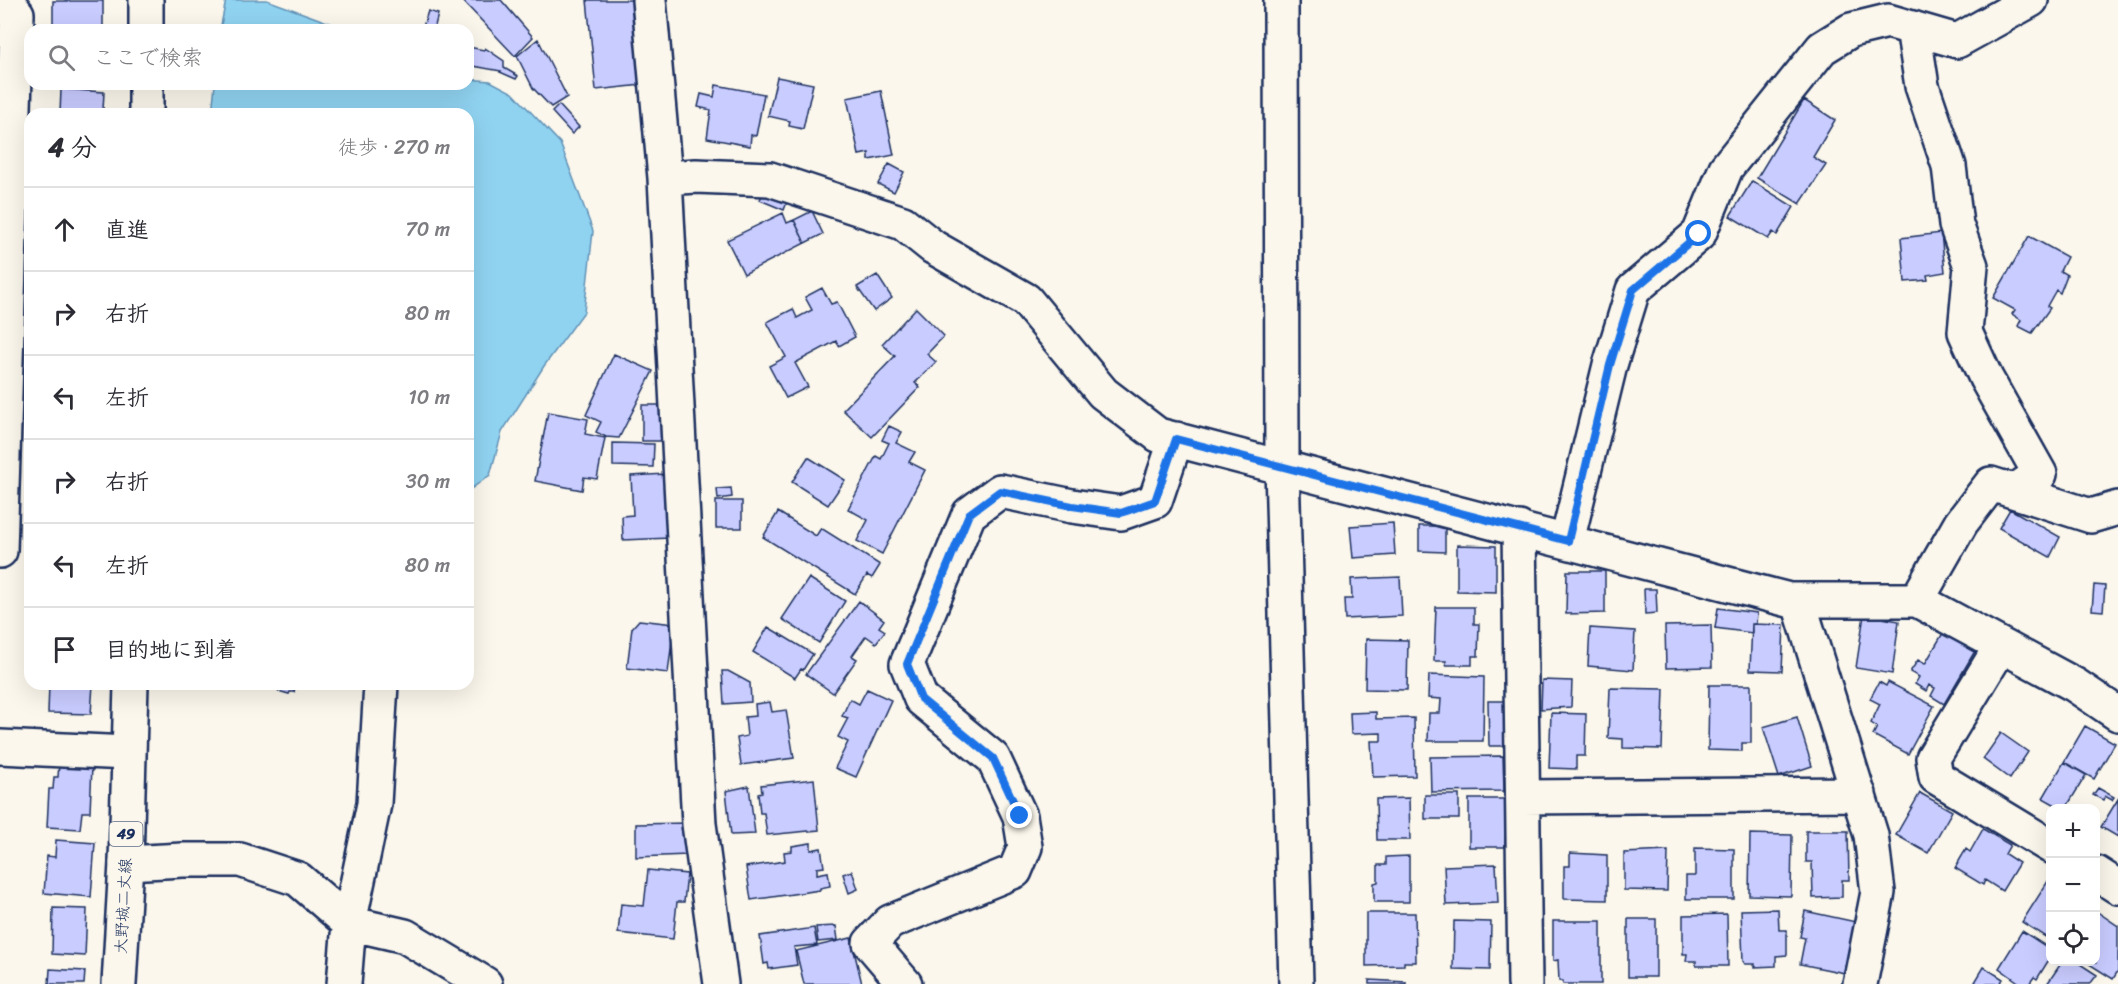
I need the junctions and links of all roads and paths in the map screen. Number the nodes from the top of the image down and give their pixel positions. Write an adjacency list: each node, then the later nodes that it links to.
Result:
1 (146, 0): 6 (street)
2 (649, 0): 10 (street)
3 (1281, 0): 12 (street)
4 (2031, 0): 7 (street)
5 (0, 5): 17 (street)
6 (146, 24)
7 (1913, 28): 13 (street); 16 (street)
8 (146, 90): 9 (street)
9 (146, 108)
10 (665, 178): 11 (street); 36 (street)
11 (1176, 439): 12 (street); 37 (street)
12 (1282, 466): 15 (street); 38 (street)
13 (2015, 491): 14 (street); 19 (street)
14 (2118, 507)
15 (1519, 528): 16 (street); 27 (street)
16 (1568, 541): 18 (street)
17 (0, 551)
18 (1798, 600): 19 (street); 26 (street)
19 (1917, 600): 20 (street)
20 (2001, 646): 23 (street); 28 (street)
21 (131, 690): 25 (street, 大野城二丈線 / 49)
22 (381, 690): 32 (street)
23 (2118, 714)
24 (0, 747): 25 (street)
25 (128, 753): 29 (street, 大野城二丈線 / 49)
26 (1859, 794): 27 (street); 40 (street)
27 (1523, 798): 39 (street)
28 (2046, 844)
29 (126, 863): 32 (street); 33 (street, 大野城二丈線 / 49)
30 (2100, 876): 31 (street)
31 (2118, 887)
32 (349, 923): 34 (street); 35 (street)
33 (119, 984)
34 (344, 984)
35 (485, 984)
36 (721, 984)
37 (904, 984)
38 (1296, 984)
39 (1525, 984)
40 (1860, 984)

